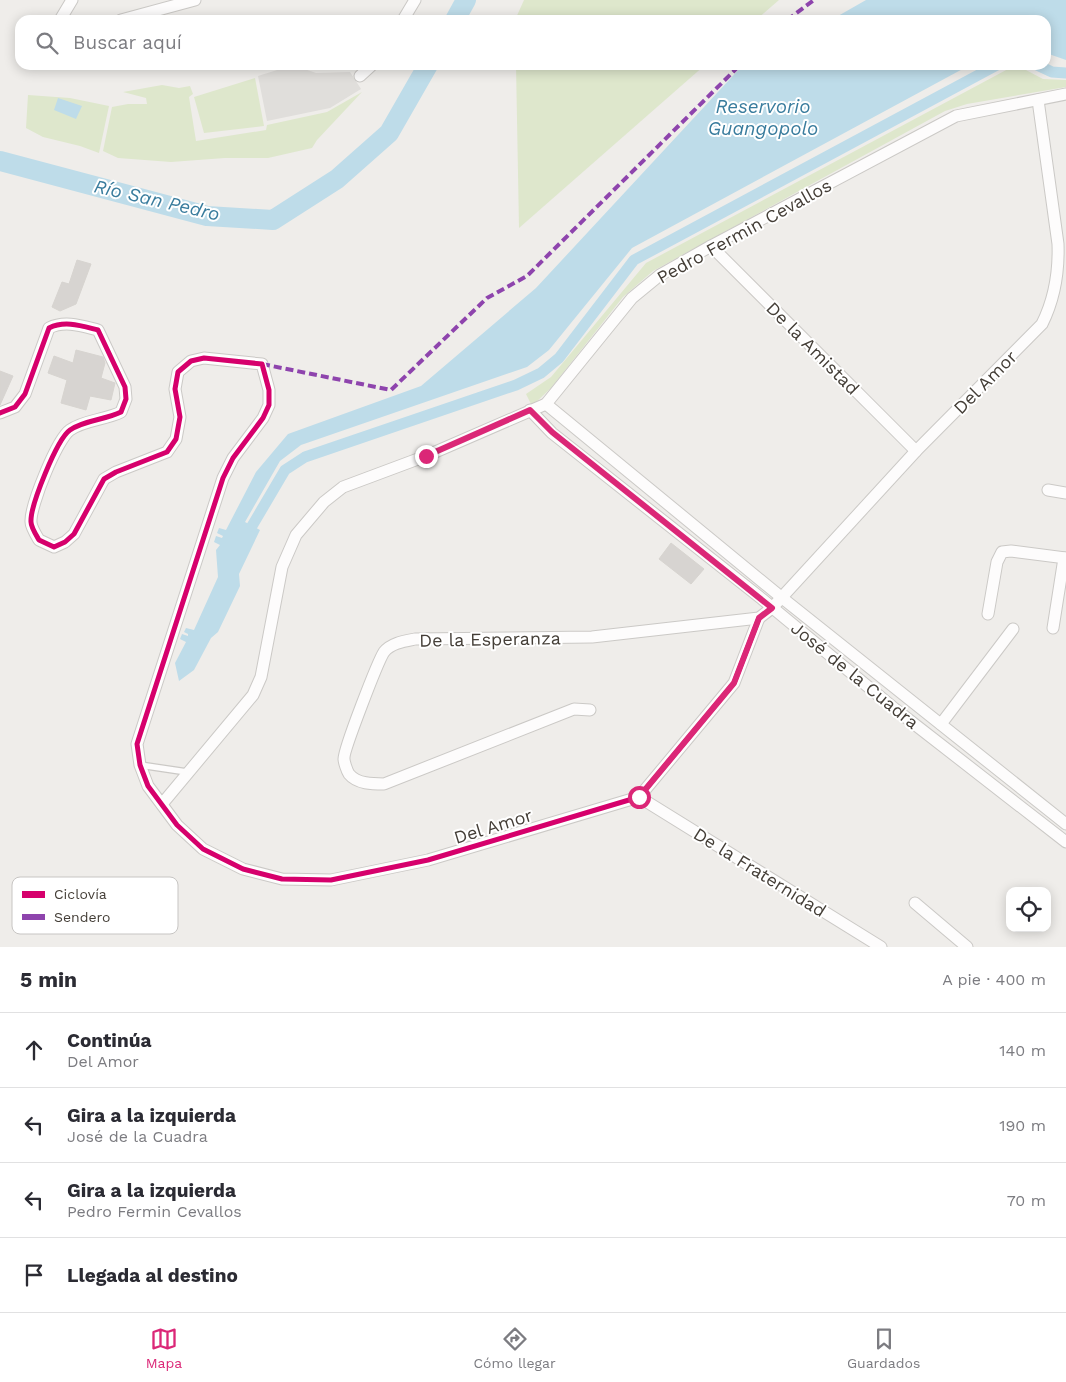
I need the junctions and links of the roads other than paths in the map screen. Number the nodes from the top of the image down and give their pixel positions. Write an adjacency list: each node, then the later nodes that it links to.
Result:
1 (72, 0): 4 (street)
2 (195, 0): 5 (street)
3 (415, 0): 6 (street)
4 (63, 15)
5 (140, 15)
6 (406, 15)
7 (367, 70): 8 (street)
8 (360, 76)
9 (1066, 94): 10 (street, Pedro Fermin Cevallos)
10 (1038, 100): 11 (street, Pedro Fermin Cevallos); 15 (street, Del Amor)
11 (711, 246): 12 (street, Pedro Fermin Cevallos); 15 (street, De la Amistad)
12 (546, 404): 13 (street); 18 (street, José de la Cuadra)
13 (530, 410): 19 (street, José de la Cuadra); 32 (street)
14 (0, 413): 31 (street, Del Amor)
15 (916, 451): 21 (street, Del Amor)
16 (1048, 490): 17 (street)
17 (1066, 493)
18 (666, 502): 19 (street); 21 (street, José de la Cuadra)
19 (656, 515): 22 (street, José de la Cuadra)
20 (1065, 558): 23 (street); 25 (street)
21 (781, 597): 22 (street, Del Amor); 27 (street, José de la Cuadra)
22 (772, 608): 24 (street); 28 (street, José de la Cuadra)
23 (988, 614)
24 (759, 618): 29 (street, De la Esperanza); 35 (street)
25 (1054, 628)
26 (1013, 629): 30 (street)
27 (905, 696): 28 (street); 30 (street, José de la Cuadra)
28 (895, 709): 34 (street, José de la Cuadra)
29 (590, 710)
30 (941, 724): 33 (street, José de la Cuadra)
31 (140, 765): 32 (lane); 36 (street, Del Amor)
32 (187, 772): 36 (street)
33 (1016, 784): 34 (street); 37 (street, José de la Cuadra)
34 (1009, 795): 38 (street, José de la Cuadra)
35 (639, 797): 36 (street, Del Amor); 40 (street, De la Fraternidad)
36 (162, 804)
37 (1066, 824)
38 (1066, 842)
39 (915, 903): 41 (street)
40 (881, 947)
41 (967, 947)

